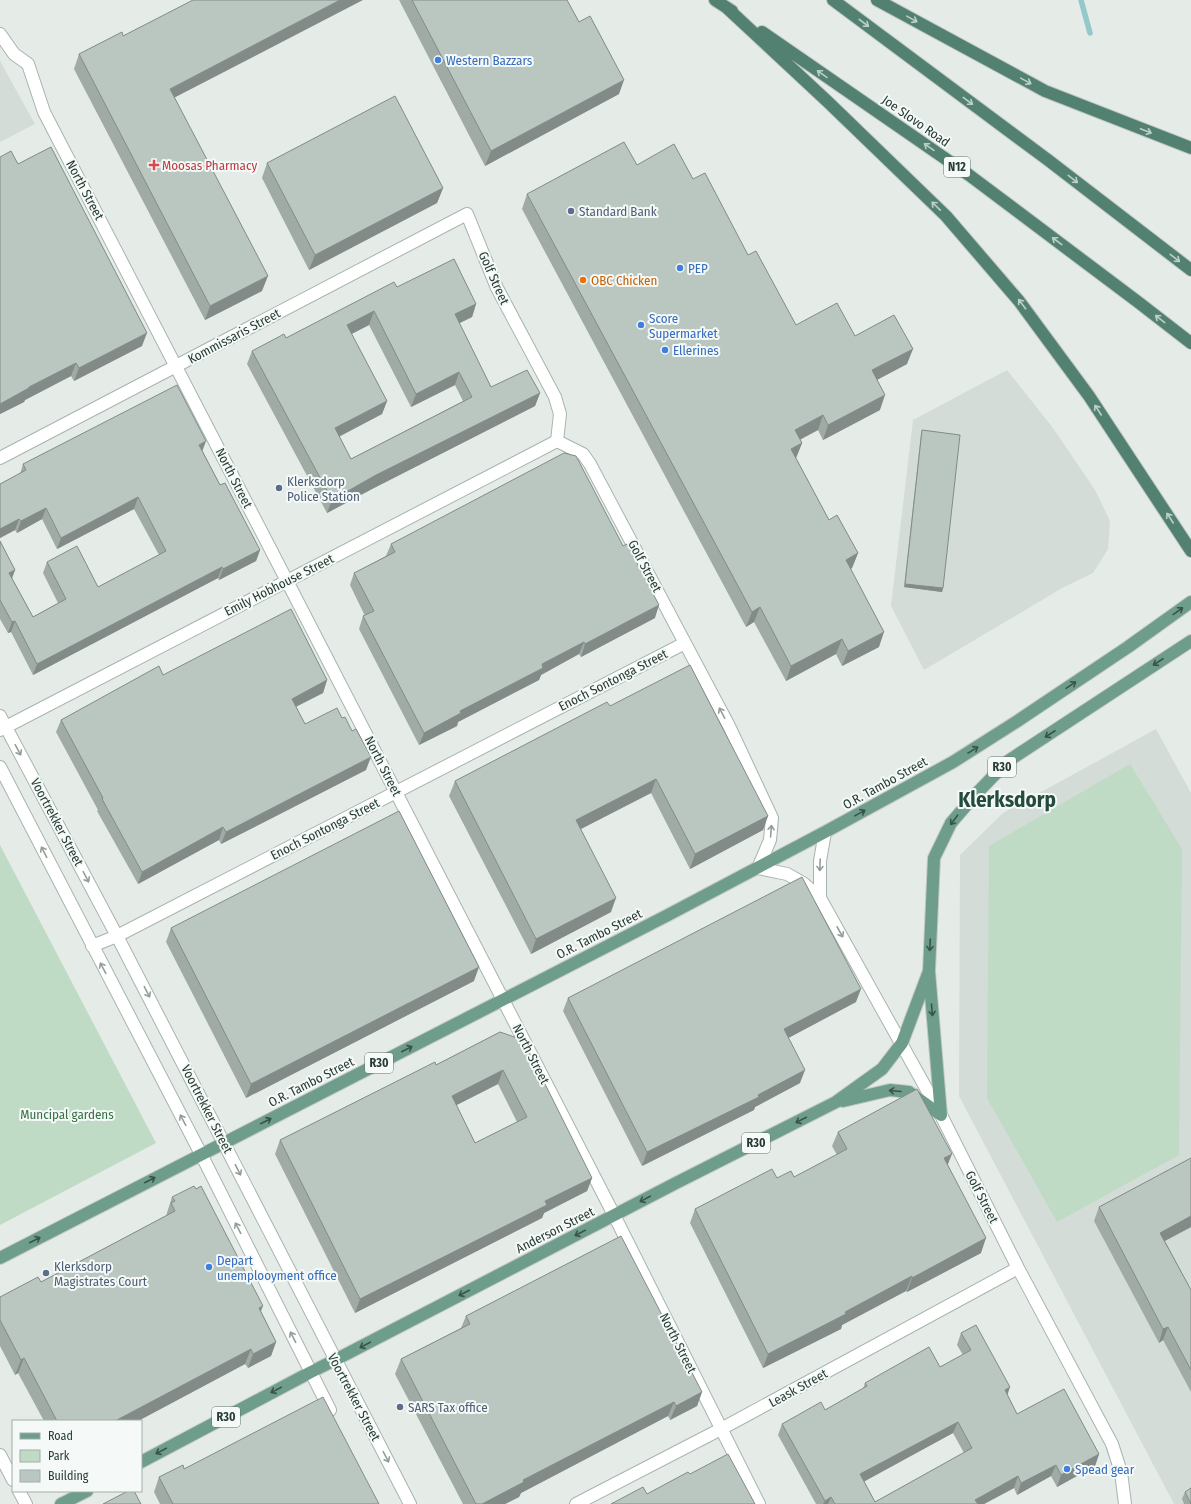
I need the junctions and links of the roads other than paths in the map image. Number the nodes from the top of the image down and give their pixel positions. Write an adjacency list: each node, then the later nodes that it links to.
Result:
1 (715, 0): 4 (highway, Joe Slovo Road / N12)
2 (833, 0): 8 (highway, one-way to 8)
3 (877, 0): 6 (highway, one-way to 6)
4 (726, 7): 9 (highway, Joe Slovo Road / N12, one-way to 4); 13 (highway, one-way to 4)
5 (0, 34): 10 (street, North Street)
6 (1191, 148)
7 (467, 214): 10 (street, Kommissaris Street); 11 (street, Golf Street)
8 (1191, 270)
9 (1191, 344)
10 (177, 367): 12 (street, Kommissaris Street); 14 (street, North Street)
11 (557, 441): 14 (street, Emily Hobhouse Street); 17 (street, Golf Street)
12 (0, 458)
13 (1191, 551)
14 (288, 581): 19 (street, Emily Hobhouse Street); 21 (street, North Street)
15 (1191, 602): 22 (main road, O.R. Tambo Street / R30, one-way to 15)
16 (1191, 641): 27 (main road, R30, one-way to 27)
17 (686, 643): 21 (street, Enoch Sontonga Street); 23 (street, Golf Street, one-way to 17)
18 (0, 716): 19 (street, Voortrekker Street)
19 (3, 728): 25 (street, Voortrekker Street, one-way to 25)
20 (0, 767): 26 (street, Voortrekker Street, one-way to 20)
21 (396, 792): 25 (street, Enoch Sontonga Street); 28 (street, North Street)
22 (825, 832): 23 (main road, O.R. Tambo Street / R30); 24 (street, Golf Street, one-way to 24)
23 (758, 868): 24 (street, Golf Street); 28 (main road, O.R. Tambo Street / R30)
24 (820, 898): 29 (street, Golf Street, one-way to 29)
25 (117, 936): 26 (street, Enoch Sontonga Street); 32 (street, Voortrekker Street, one-way to 32)
26 (92, 946): 33 (street, Voortrekker Street, one-way to 26)
27 (928, 971): 29 (main road, Anderson Street / R30); 31 (main road, one-way to 31)
28 (502, 999): 32 (main road, O.R. Tambo Street / R30, one-way to 28); 34 (street, North Street)
29 (902, 1043): 30 (main road, Anderson Street / R30); 31 (street, Golf Street)
30 (836, 1102): 31 (main road, one-way to 30); 34 (main road, Anderson Street / R30, one-way to 34)
31 (941, 1115): 36 (street, Golf Street)
32 (225, 1143): 33 (main road, O.R. Tambo Street / R30); 37 (street, Voortrekker Street, one-way to 37)
33 (201, 1154): 35 (main road, O.R. Tambo Street / R30, one-way to 33); 38 (street, Voortrekker Street, one-way to 33)
34 (614, 1215): 37 (main road, Anderson Street / R30, one-way to 37); 40 (street, North Street)
35 (0, 1258)
36 (1018, 1268): 40 (street, Leask Street); 51 (street, Golf Street)
37 (335, 1360): 38 (main road, Anderson Street / R30); 48 (street, Voortrekker Street, one-way to 48)
38 (310, 1372): 39 (street, Voortrekker Street); 42 (main road, Anderson Street / R30, one-way to 42)
39 (335, 1420)
40 (721, 1429): 49 (street, Leask Street); 50 (street, North Street)
41 (0, 1455): 43 (street)
42 (142, 1461)
43 (12, 1478)
44 (20, 1492): 46 (street)
45 (85, 1492): 47 (main road)
46 (26, 1504)
47 (61, 1504)
48 (410, 1504)
49 (576, 1504)
50 (759, 1504)
51 (1126, 1504)

